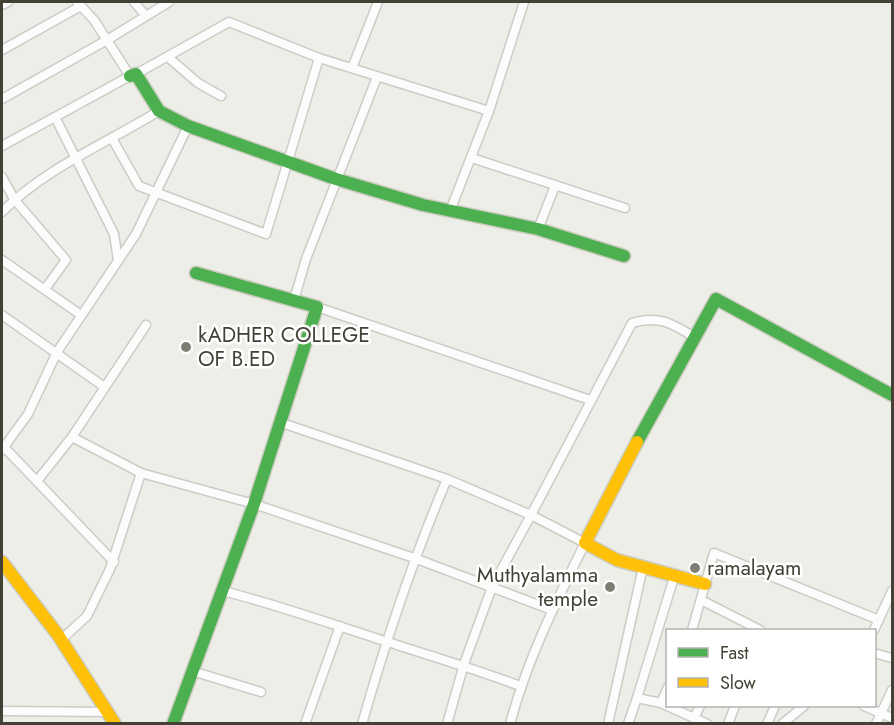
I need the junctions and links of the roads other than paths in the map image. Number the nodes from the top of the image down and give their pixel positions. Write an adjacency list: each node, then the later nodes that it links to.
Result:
1 (8, 2): 7 (street)
2 (134, 2): 8 (street)
3 (169, 2): 8 (street)
4 (378, 2): 13 (street)
5 (521, 2): 19 (street)
6 (79, 4): 9 (street); 10 (street)
7 (2, 5)
8 (146, 16): 9 (street)
9 (107, 40): 14 (street); 17 (street)
10 (2, 50)
11 (169, 58): 12 (street); 14 (street); 16 (street)
12 (319, 58): 13 (street); 26 (street)
13 (351, 68): 15 (street)
14 (133, 75): 18 (street); 20 (street)
15 (377, 77): 19 (street); 28 (street)
16 (220, 96)
17 (2, 99)
18 (159, 111): 21 (street); 22 (street)
19 (489, 111): 25 (street)
20 (55, 117): 23 (street); 24 (street)
21 (188, 126): 26 (street); 30 (street)
22 (112, 140): 24 (street); 30 (street)
23 (2, 146)
24 (77, 157): 31 (street); 38 (street)
25 (471, 158): 29 (street); 33 (street)
26 (288, 162): 28 (street); 30 (street)
27 (2, 177): 31 (street)
28 (336, 179): 33 (street); 41 (street)
29 (555, 186): 32 (street); 35 (street)
30 (155, 193): 38 (street)
31 (14, 199): 34 (street); 40 (street)
32 (625, 208)
33 (450, 211): 35 (street)
34 (2, 212)
35 (538, 229): 36 (street)
36 (624, 256)
37 (2, 260): 40 (street)
38 (118, 260): 43 (street)
39 (196, 273): 41 (street)
40 (45, 289): 43 (street)
41 (294, 300): 42 (street)
42 (317, 307): 51 (street); 52 (street)
43 (81, 315): 48 (street)
44 (5, 317): 46 (street); 48 (street)
45 (146, 325): 49 (street)
46 (2, 328)
47 (694, 337): 50 (street); 51 (street); 60 (street)
48 (57, 352): 49 (street); 54 (street)
49 (103, 386): 53 (street)
50 (892, 395)
51 (590, 400): 59 (street)
52 (282, 423): 56 (street); 58 (street)
53 (72, 436): 55 (street); 57 (street)
54 (3, 449): 57 (street)
55 (141, 472): 58 (street); 63 (street)
56 (447, 479): 59 (street); 61 (street)
57 (37, 481): 63 (street)
58 (254, 504): 61 (street); 68 (street)
59 (531, 515): 60 (street); 67 (street)
60 (585, 543): 64 (street); 71 (street)
61 (414, 558): 67 (street); 80 (street)
62 (2, 562): 79 (street)
63 (114, 562): 79 (street)
64 (643, 567): 65 (street); 109 (street)
65 (675, 574): 66 (street); 89 (street)
66 (705, 584): 70 (street); 73 (street)
67 (492, 587): 71 (street); 83 (street)
68 (223, 591): 74 (street); 84 (street)
69 (892, 591): 73 (street)
70 (701, 600): 72 (street); 75 (street)
71 (552, 610): 85 (street)
72 (737, 619): 76 (street); 77 (street)
73 (879, 620): 78 (street)
74 (340, 626): 80 (street); 105 (street)
75 (692, 629)
76 (736, 629)
77 (758, 629)
78 (874, 629)
79 (62, 639): 99 (street)
80 (385, 641): 83 (street); 106 (street)
81 (876, 654): 82 (street)
82 (892, 658)
83 (464, 664): 85 (street); 107 (street)
84 (192, 671): 87 (street); 104 (street)
85 (520, 686): 108 (street)
86 (892, 690): 100 (street)
87 (261, 692)
88 (666, 692): 90 (street)
89 (637, 698): 90 (street); 110 (street)
90 (661, 703): 91 (street)
91 (666, 705)
92 (670, 707): 101 (street)
93 (699, 707): 101 (street)
94 (734, 707): 112 (street)
95 (774, 707): 113 (street)
96 (802, 707): 114 (street)
97 (868, 707): 100 (street)
98 (2, 711): 99 (street)
99 (108, 712): 103 (street)
100 (881, 713): 102 (street); 115 (street)
101 (694, 718): 111 (street)
102 (892, 718)
103 (115, 723)
104 (172, 723)
105 (305, 723)
106 (362, 723)
107 (447, 723)
108 (510, 723)
109 (608, 723)
110 (628, 723)
111 (707, 723)
112 (728, 723)
113 (767, 723)
114 (782, 723)
115 (876, 723)

